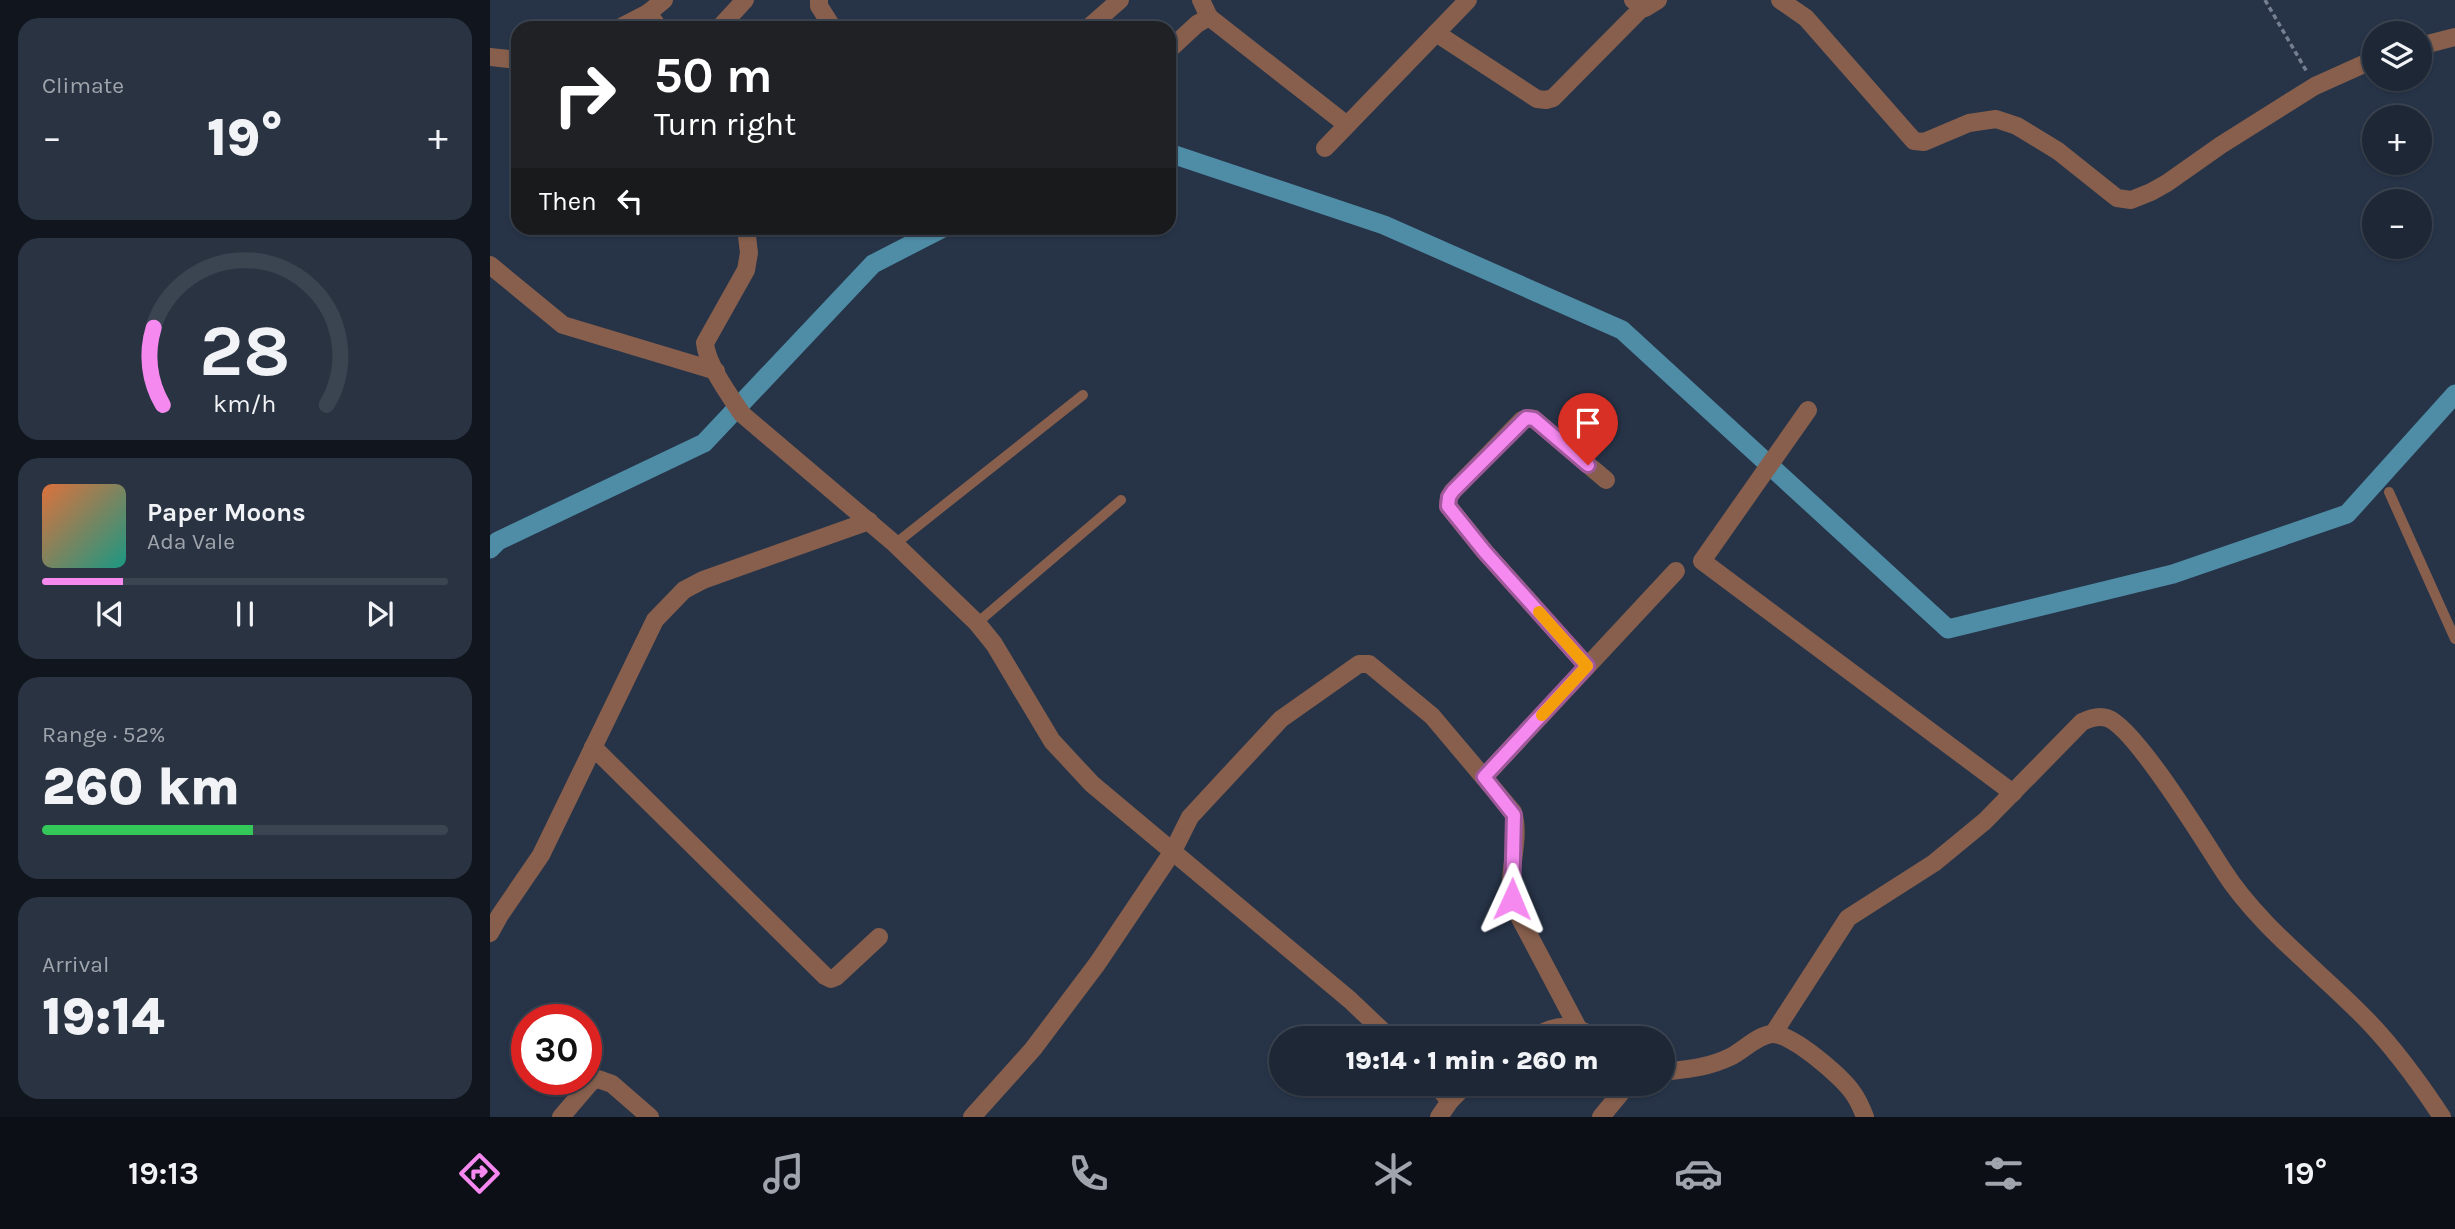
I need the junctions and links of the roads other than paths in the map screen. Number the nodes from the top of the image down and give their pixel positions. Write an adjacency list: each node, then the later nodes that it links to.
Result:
1 (664, 0): 9 (street)
2 (745, 0): 13 (street)
3 (819, 0): 14 (street)
4 (1120, 0): 15 (street)
5 (1201, 0): 10 (street)
6 (1468, 0): 16 (street)
7 (1780, 0): 22 (street)
8 (1645, 2): 16 (street)
9 (648, 13): 11 (street); 12 (street)
10 (1209, 17): 19 (street); 23 (street)
11 (633, 21)
12 (654, 21)
13 (726, 21)
14 (829, 21)
15 (1096, 21)
16 (1436, 33): 23 (street)
17 (2455, 37): 18 (street)
18 (2432, 43)
19 (1176, 44)
20 (490, 57): 21 (street)
21 (511, 59)
22 (2362, 65)
23 (1347, 125): 24 (street)
24 (1325, 148)
25 (747, 235): 27 (street)
26 (490, 265): 27 (street)
27 (716, 371): 33 (street)
28 (1083, 396): 34 (lane)
29 (1808, 410): 41 (street)
30 (1606, 480): 38 (street)
31 (2389, 492): 37 (lane)
32 (1121, 500): 36 (lane)
33 (869, 521): 34 (street); 39 (street)
34 (895, 544): 36 (street)
35 (1676, 571): 38 (street)
36 (977, 624): 42 (street)
37 (2455, 639)
38 (1587, 666): 40 (street)
39 (593, 747): 43 (street); 44 (street)
40 (1484, 777): 42 (street); 46 (street)
41 (2013, 793): 47 (street); 59 (street)
42 (1173, 852): 45 (street); 53 (street)
43 (492, 924)
44 (879, 937)
45 (1377, 1026)
46 (1577, 1026)
47 (1773, 1034): 48 (street); 58 (street)
48 (1675, 1071)
49 (1446, 1096): 52 (street)
50 (1455, 1096): 52 (street)
51 (1618, 1096): 57 (street)
52 (1450, 1101): 56 (street)
53 (978, 1115)
54 (561, 1117): 55 (street)
55 (650, 1117)
56 (1439, 1117)
57 (1601, 1117)
58 (1865, 1117)
59 (2442, 1117)

